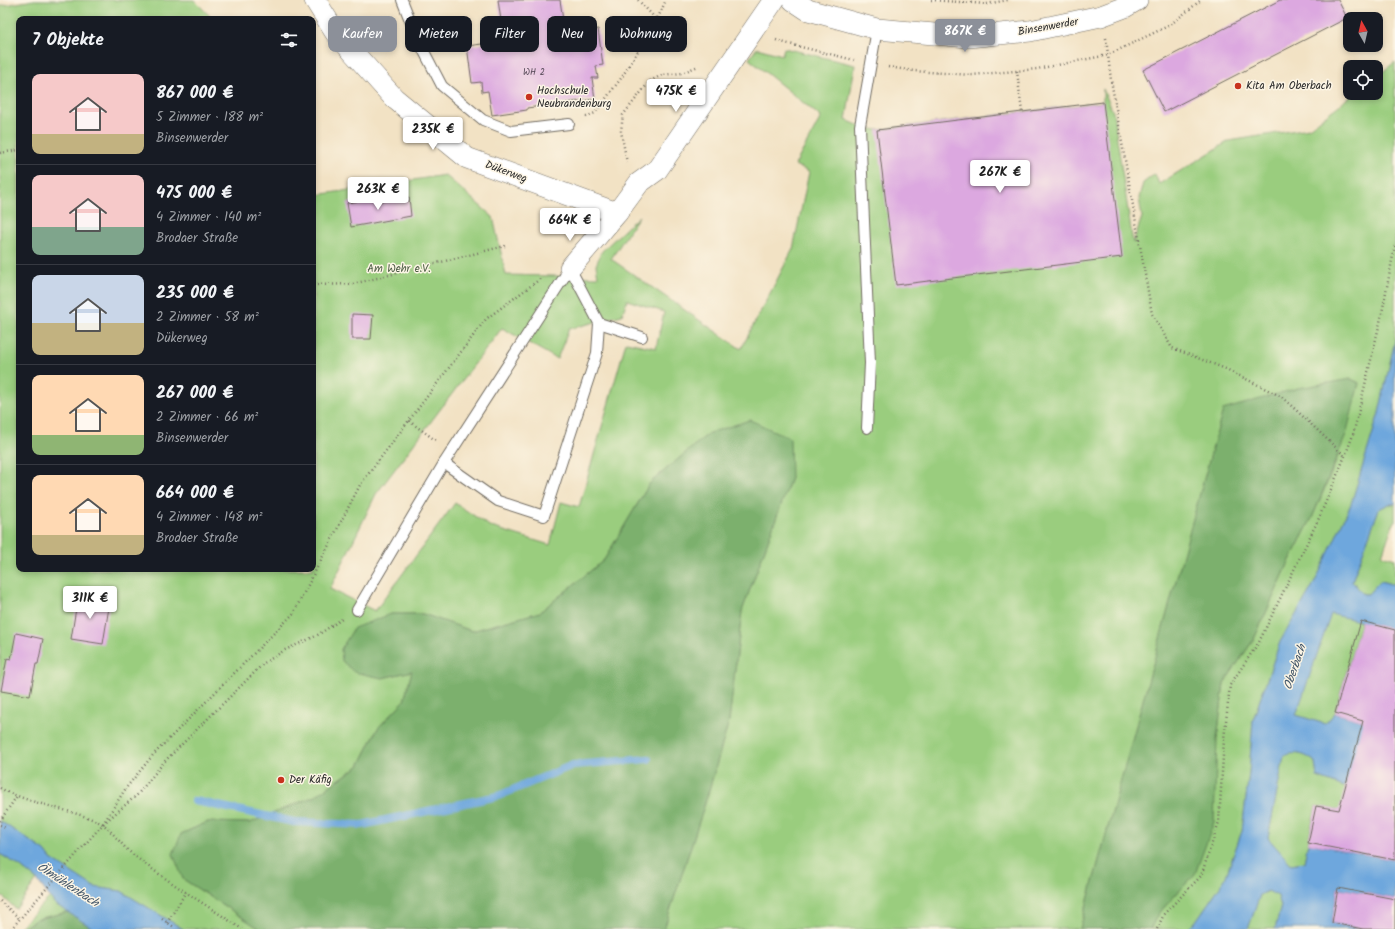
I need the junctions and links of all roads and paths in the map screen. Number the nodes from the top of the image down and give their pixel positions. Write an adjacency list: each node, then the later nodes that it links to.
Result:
1 (315, 0): 22 (street, Dükerweg)
2 (402, 0): 18 (lane)
3 (638, 0): 10 (path)
4 (666, 0): 11 (path)
5 (774, 0): 21 (street)
6 (793, 0): 13 (street, Binsenwerder)
7 (931, 0): 8 (path)
8 (1008, 0)
9 (1137, 0): 12 (street, Binsenwerder)
10 (653, 16)
11 (659, 16)
12 (1101, 16): 13 (street, Binsenwerder); 33 (path)
13 (877, 29): 31 (lane)
14 (637, 52): 18 (path)
15 (700, 65): 21 (path)
16 (1017, 71): 17 (path)
17 (1022, 112)
18 (569, 124)
19 (16, 150): 20 (path)
20 (0, 153)
21 (639, 183): 22 (street)
22 (617, 213): 25 (street)
23 (1395, 245): 33 (path)
24 (505, 246): 27 (path)
25 (570, 268): 28 (lane); 32 (lane)
26 (544, 276): 30 (path)
27 (316, 285)
28 (599, 323): 29 (lane); 34 (lane)
29 (642, 337)
30 (409, 421): 32 (path); 35 (path)
31 (867, 428)
32 (452, 451): 34 (lane)
33 (1345, 456): 52 (path)
34 (444, 463): 37 (lane)
35 (316, 570)
36 (315, 572): 42 (path)
37 (357, 610): 42 (path)
38 (0, 788): 39 (path)
39 (17, 796): 40 (path); 42 (path)
40 (0, 821)
41 (0, 824): 43 (path)
42 (103, 824): 44 (path); 46 (path)
43 (5, 827)
44 (186, 892): 48 (path); 51 (path)
45 (0, 901): 46 (path)
46 (20, 919): 50 (path)
47 (162, 919): 48 (path)
48 (167, 923): 49 (path)
49 (174, 927)
50 (11, 929)
51 (242, 929)
52 (1157, 929)

